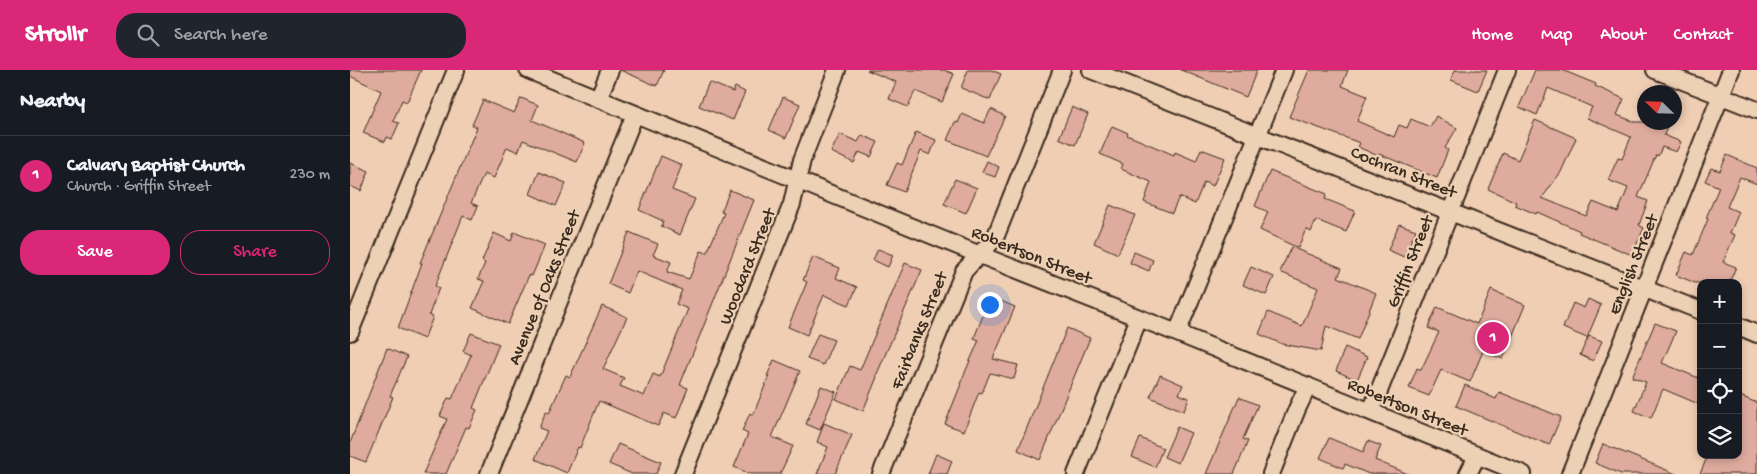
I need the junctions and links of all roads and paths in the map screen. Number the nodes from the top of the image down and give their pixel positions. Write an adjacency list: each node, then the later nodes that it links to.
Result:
1 (456, 70): 23 (street)
2 (528, 70): 12 (street, Robertson Street)
3 (610, 70): 12 (street)
4 (837, 70): 16 (street, Woodard Street)
5 (1062, 70): 18 (street, Fairbanks Street)
6 (1091, 70): 15 (street, Cochran Street)
7 (1284, 70): 15 (street)
8 (1507, 70): 17 (street, Griffin Street)
9 (1655, 70): 11 (street)
10 (1731, 70): 11 (street, English Street)
11 (1721, 96): 13 (street); 19 (street, English Street)
12 (598, 99): 14 (street, Robertson Street)
13 (1757, 110)
14 (634, 114): 16 (street, Robertson Street); 29 (street, Avenue of Oaks Street)
15 (1258, 134): 17 (street, Cochran Street); 24 (street)
16 (798, 180): 18 (street, Robertson Street); 30 (street, Woodard Street)
17 (1450, 212): 19 (street, Cochran Street); 27 (street, Griffin Street)
18 (980, 255): 21 (street, Robertson Street); 31 (street, Fairbanks Street)
19 (1644, 288): 20 (street, Cochran Street); 36 (street, English Street)
20 (1697, 309)
21 (1139, 318): 24 (street, Robertson Street); 32 (street)
22 (1742, 328): 25 (street)
23 (350, 332)
24 (1177, 333): 26 (street, Robertson Street)
25 (1757, 334)
26 (1308, 386): 27 (street, Robertson Street); 33 (street)
27 (1371, 412): 28 (street, Robertson Street)
28 (1477, 456): 34 (street); 35 (street, Robertson Street)
29 (489, 474)
30 (683, 474)
31 (881, 474)
32 (1076, 474)
33 (1271, 474)
34 (1468, 474)
35 (1523, 474)
36 (1570, 474)

